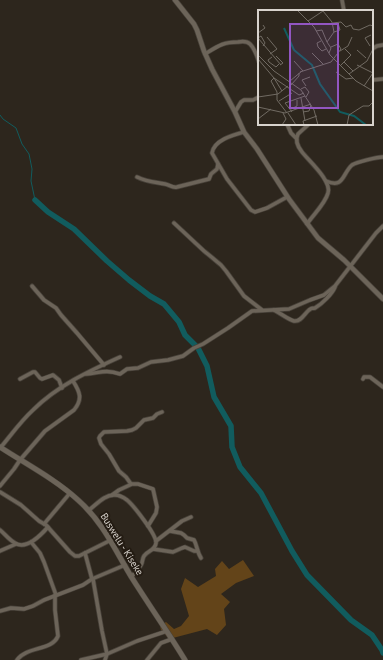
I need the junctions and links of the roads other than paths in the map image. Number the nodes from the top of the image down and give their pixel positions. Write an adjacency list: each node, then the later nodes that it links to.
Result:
1 (175, 0): 6 (street)
2 (342, 0): 3 (street)
3 (344, 10)
4 (383, 45): 5 (street)
5 (373, 48)
6 (205, 54): 7 (street); 11 (street)
7 (258, 60)
8 (383, 79): 9 (street)
9 (373, 80)
10 (258, 98): 11 (street)
11 (235, 112): 14 (street)
12 (287, 125): 15 (street)
13 (308, 125): 15 (street)
14 (244, 132): 17 (street); 20 (street)
15 (296, 138): 19 (street)
16 (383, 157): 19 (street)
17 (218, 164): 18 (street); 20 (street)
18 (137, 177)
19 (326, 181): 22 (street)
20 (287, 197): 22 (street)
21 (174, 223): 29 (street)
22 (307, 224): 24 (street)
23 (383, 226): 24 (street)
24 (350, 266): 26 (street); 27 (street)
25 (32, 286): 31 (street)
26 (335, 286): 28 (street); 28 (street)
27 (383, 299)
28 (271, 309): 29 (street)
29 (262, 310): 32 (street)
30 (120, 358): 31 (street)
31 (104, 365): 32 (street)
32 (86, 374): 35 (street)
33 (20, 379): 37 (street)
34 (363, 379): 36 (street)
35 (73, 381): 37 (street); 40 (street)
36 (383, 387)
37 (62, 388): 39 (street)
38 (162, 412): 41 (street)
39 (0, 447): 40 (main road, Buswelu - Kiseke)
40 (20, 460): 42 (street); 44 (main road, Buswelu - Kiseke)
41 (130, 484): 45 (street); 49 (street)
42 (0, 486)
43 (0, 492): 48 (street)
44 (70, 493): 46 (main road, Buswelu - Kiseke); 48 (street)
45 (111, 495): 46 (street); 49 (street)
46 (89, 510): 52 (main road, Buswelu - Kiseke)
47 (191, 516): 51 (street)
48 (46, 525): 54 (street); 59 (street)
49 (148, 526): 53 (street)
50 (0, 530): 55 (street)
51 (170, 531): 53 (street); 58 (street)
52 (111, 540): 59 (street); 61 (main road, Buswelu - Kiseke)
53 (156, 541): 56 (street)
54 (31, 542): 55 (street); 64 (street)
55 (16, 544): 57 (street)
56 (153, 549): 58 (street); 62 (street)
57 (0, 551)
58 (197, 551): 60 (street)
59 (85, 553): 63 (street)
60 (201, 558)
61 (125, 565): 62 (main road, Buswelu - Kiseke); 63 (street)
62 (131, 577): 66 (main road, Buswelu - Kiseke)
63 (93, 579): 64 (street); 68 (street)
64 (55, 595): 65 (street); 69 (street)
65 (0, 611)
66 (167, 631): 67 (main road, Buswelu - Kiseke); 68 (street)
67 (172, 639): 72 (street); 73 (main road, Buswelu - Kiseke)
68 (107, 654): 70 (street); 71 (street)
69 (17, 660)
70 (81, 660)
71 (105, 660)
72 (147, 660)
73 (185, 660)

